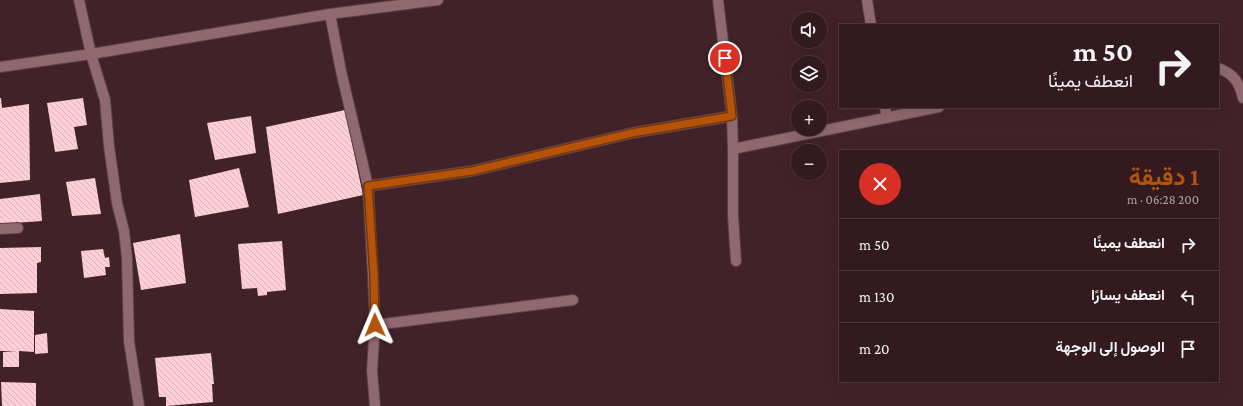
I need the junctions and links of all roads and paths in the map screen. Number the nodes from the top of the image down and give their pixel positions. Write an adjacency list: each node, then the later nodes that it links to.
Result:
1 (79, 0): 7 (street)
2 (438, 0): 5 (street)
3 (718, 0): 13 (street)
4 (867, 0): 6 (street)
5 (330, 14): 7 (street); 16 (street)
6 (871, 24)
7 (91, 54): 8 (street); 22 (street)
8 (0, 67)
9 (1219, 68): 10 (street)
10 (1243, 98)
11 (885, 108): 14 (street)
12 (934, 108): 14 (street)
13 (732, 116): 15 (street); 16 (street)
14 (887, 118): 15 (street)
15 (733, 149): 19 (street)
16 (368, 186): 21 (street)
17 (18, 228): 18 (street)
18 (0, 229)
19 (736, 261)
20 (573, 300): 21 (street)
21 (375, 325): 23 (street)
22 (139, 406)
23 (375, 406)

